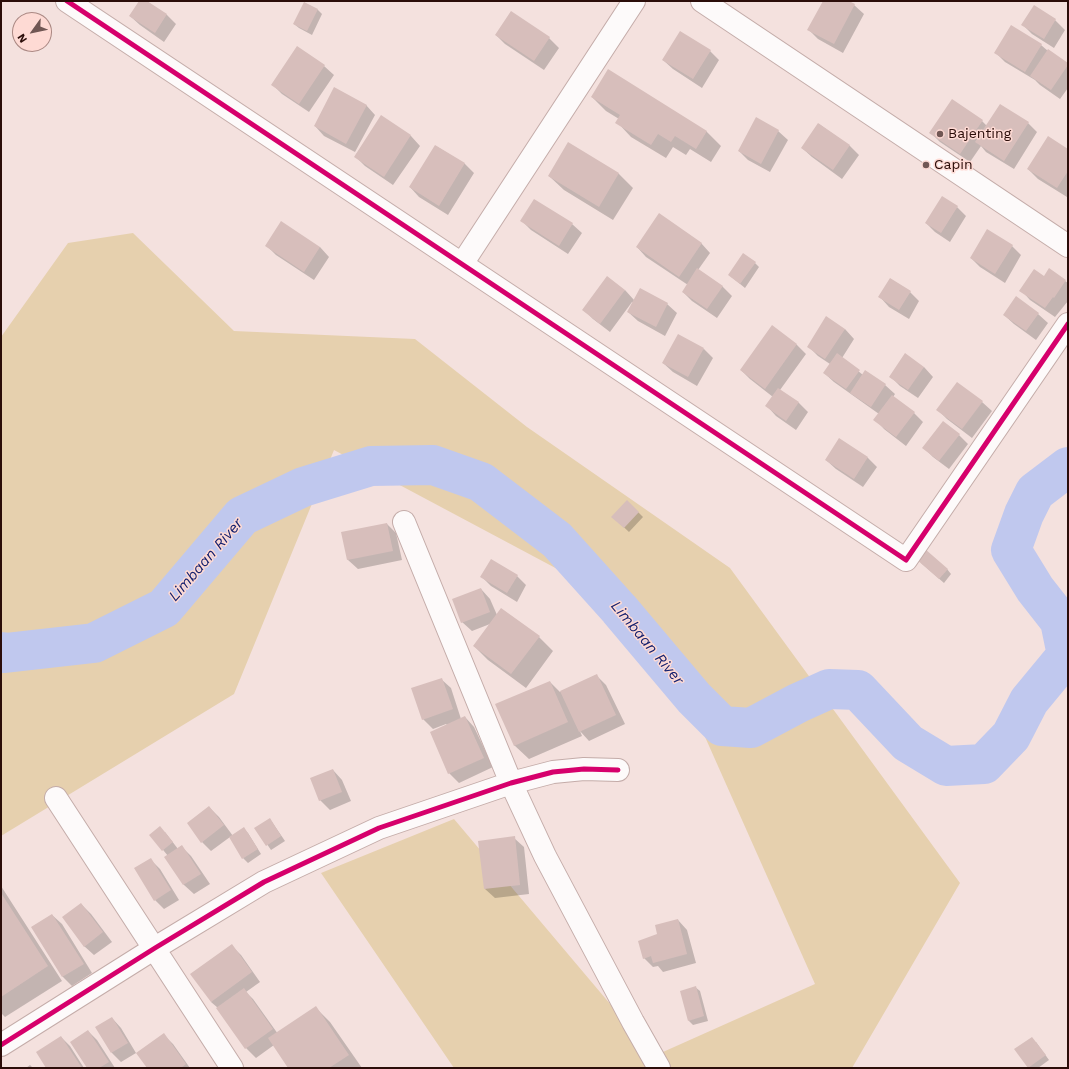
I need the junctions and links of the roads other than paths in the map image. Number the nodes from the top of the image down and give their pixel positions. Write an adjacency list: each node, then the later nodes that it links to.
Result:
1 (67, 1): 5 (street)
2 (634, 1): 5 (street)
3 (702, 1): 4 (street)
4 (1068, 246)
5 (462, 264): 6 (street)
6 (1068, 324)
7 (404, 522): 9 (street)
8 (618, 770): 9 (street)
9 (511, 782): 11 (street); 14 (street)
10 (56, 798): 11 (street)
11 (155, 948): 12 (street); 13 (street)
12 (1, 1045)
13 (232, 1068)
14 (659, 1068)

